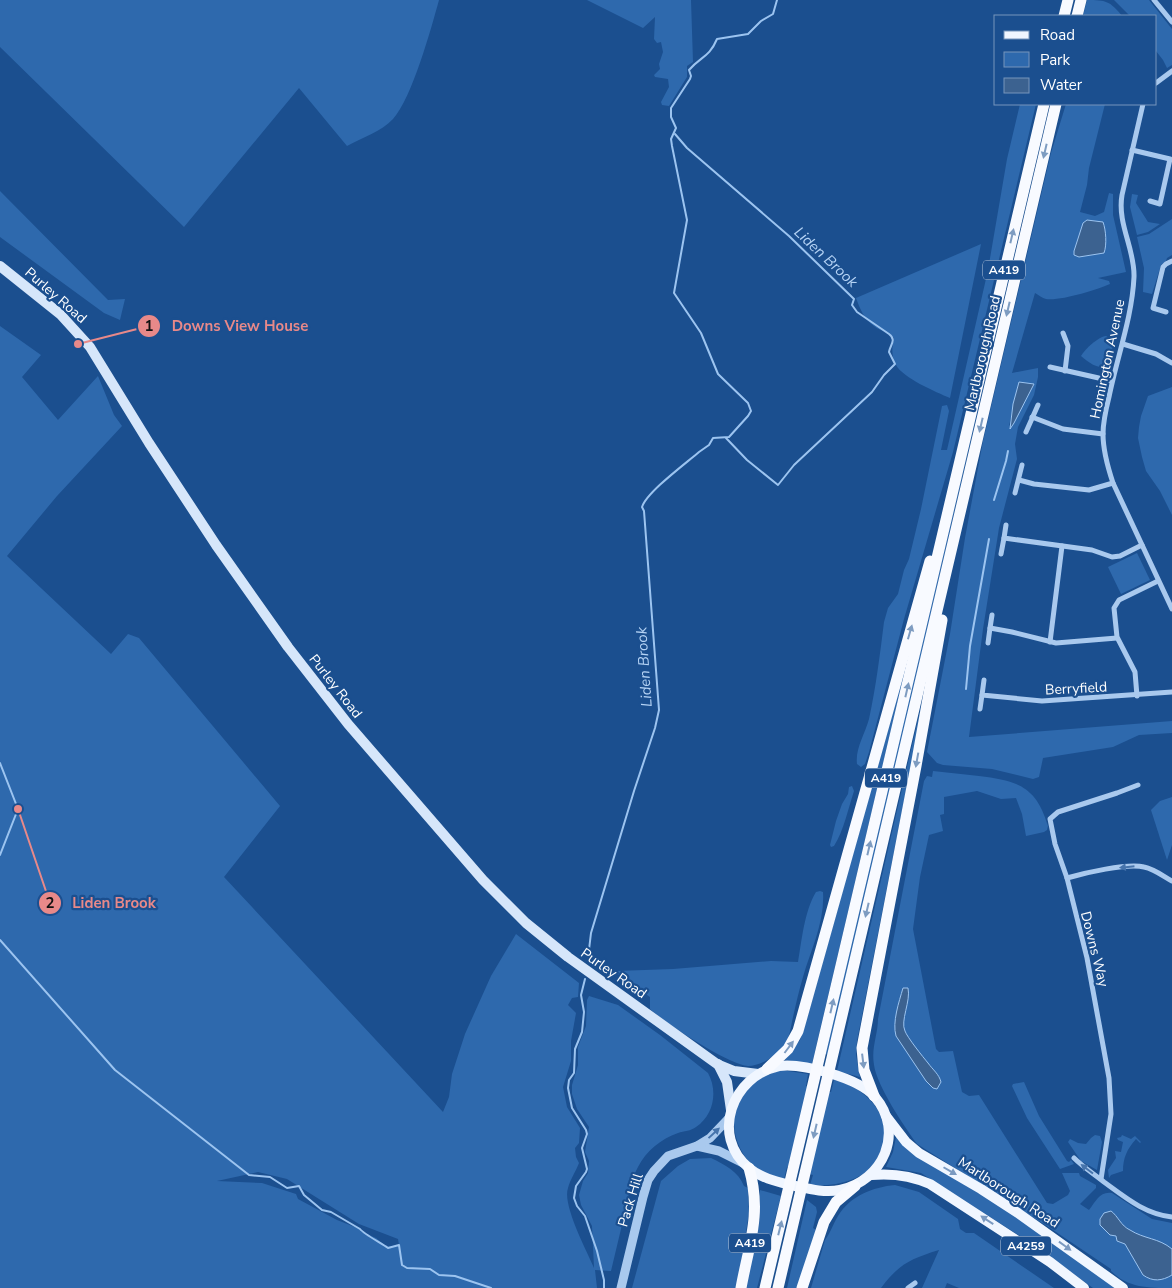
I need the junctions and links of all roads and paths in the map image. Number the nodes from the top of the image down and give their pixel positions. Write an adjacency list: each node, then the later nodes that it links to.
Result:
1 (1068, 0): 4 (highway)
2 (1081, 0): 5 (highway)
3 (1154, 0): 6 (street)
4 (1064, 15)
5 (1077, 15)
6 (1172, 22)
7 (1172, 71): 8 (street)
8 (1157, 82)
9 (1044, 105): 33 (highway, Marlborough Road / A419, one-way to 9)
10 (1056, 105): 34 (highway, Marlborough Road / A419, one-way to 34)
11 (1143, 105): 12 (street, Homington Avenue)
12 (1132, 150): 13 (street); 20 (street, Homington Avenue)
13 (1166, 178): 14 (street); 15 (street)
14 (1172, 180)
15 (1150, 201)
16 (1172, 260): 18 (street)
17 (0, 266): 56 (main road, Purley Road)
18 (1166, 312)
19 (1062, 333): 23 (street)
20 (1122, 344): 21 (street); 24 (street, Homington Avenue)
21 (1172, 363)
22 (1050, 367): 23 (street)
23 (1065, 371): 24 (street)
24 (1112, 381): 28 (street, Homington Avenue)
25 (1038, 405): 26 (street)
26 (1032, 417): 27 (street); 28 (street)
27 (1026, 432)
28 (1103, 434): 31 (street, Homington Avenue)
29 (1022, 465): 30 (street)
30 (1019, 480): 31 (street); 32 (street)
31 (1113, 483): 38 (street, Homington Avenue)
32 (1015, 493)
33 (949, 502): 55 (highway, A419, one-way to 33); 57 (highway, A419, one-way to 33)
34 (958, 522): 55 (highway, A419, one-way to 55); 58 (highway, A419, one-way to 58)
35 (1006, 525): 36 (street)
36 (1004, 538): 37 (street); 39 (street)
37 (1062, 546): 38 (street); 45 (street)
38 (1142, 546): 40 (street, Homington Avenue)
39 (1001, 554)
40 (1158, 581): 41 (street, Homington Avenue); 44 (street)
41 (1172, 609)
42 (992, 615): 43 (street)
43 (990, 628): 45 (street); 46 (street)
44 (1117, 638): 45 (street); 50 (street)
45 (1050, 642)
46 (988, 643)
47 (984, 680): 49 (street)
48 (1172, 692): 50 (street, Berryfield)
49 (982, 694): 50 (street, Berryfield); 51 (street)
50 (1137, 696)
51 (980, 709)
52 (1138, 785): 53 (street, Downs Way)
53 (1067, 878): 54 (street, one-way to 53); 65 (street, Downs Way)
54 (1172, 881)
55 (827, 1055): 67 (highway, A419)
56 (717, 1064): 57 (main road, Purley Road); 59 (main road, Purley Road)
57 (763, 1072): 58 (main road); 59 (main road)
58 (874, 1096): 60 (main road)
59 (730, 1113): 61 (street, Pack Hill, one-way to 59); 63 (main road)
60 (886, 1115): 64 (main road); 77 (main road, Marlborough Road / A4259, one-way to 77)
61 (697, 1146): 63 (street); 70 (street, Pack Hill)
62 (1074, 1158): 65 (street, one-way to 62)
63 (747, 1166): 66 (main road); 71 (highway, A419)
64 (871, 1176): 66 (main road); 76 (main road, A4259, one-way to 64)
65 (1101, 1179): 68 (street)
66 (855, 1186): 74 (highway)
67 (792, 1204): 72 (highway, A419, one-way to 67); 73 (highway, A419)
68 (1172, 1218)
69 (915, 1283): 75 (street)
70 (620, 1288)
71 (741, 1288)
72 (765, 1288)
73 (778, 1288)
74 (802, 1288)
75 (908, 1288)
76 (1084, 1288)
77 (1123, 1288)

